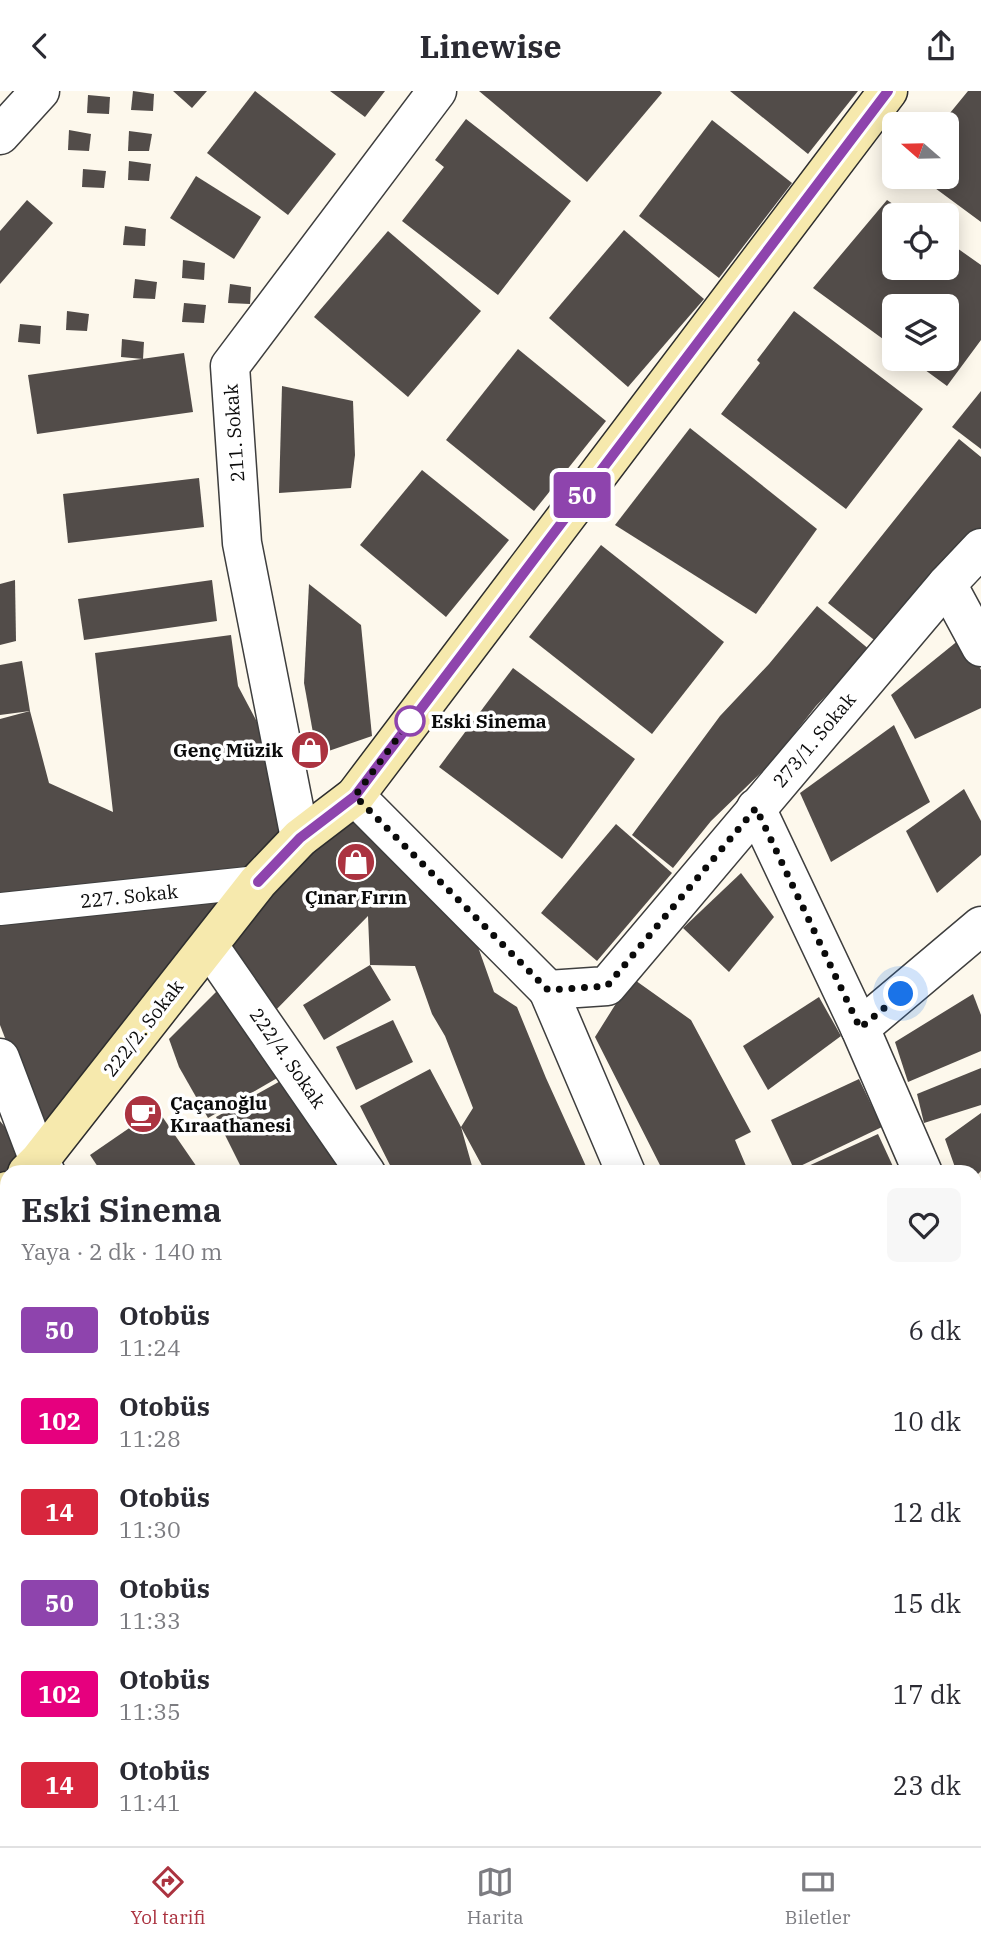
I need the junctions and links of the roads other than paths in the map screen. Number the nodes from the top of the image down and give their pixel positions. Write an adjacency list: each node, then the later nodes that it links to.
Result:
1 (40, 91): 4 (street)
2 (437, 91): 10 (street, 211. Sokak)
3 (888, 91): 8 (main road, 222/2. Sokak)
4 (0, 135)
5 (981, 548): 6 (street, 273/1. Sokak)
6 (947, 584): 7 (street); 9 (street, 273/1. Sokak)
7 (981, 647)
8 (355, 796): 10 (main road, 222/2. Sokak); 15 (street)
9 (756, 808): 15 (street, 273/1. Sokak); 16 (street)
10 (300, 838): 11 (main road, 222/2. Sokak)
11 (258, 882): 12 (street, 227. Sokak); 14 (main road, 222/2. Sokak)
12 (0, 909)
13 (981, 926): 16 (street)
14 (209, 946): 19 (main road, 222/2. Sokak); 20 (street, 222/4. Sokak)
15 (548, 990): 21 (street)
16 (860, 1028): 22 (street)
17 (0, 1058): 18 (street)
18 (36, 1165)
19 (40, 1165)
20 (360, 1165)
21 (623, 1165)
22 (920, 1165)

